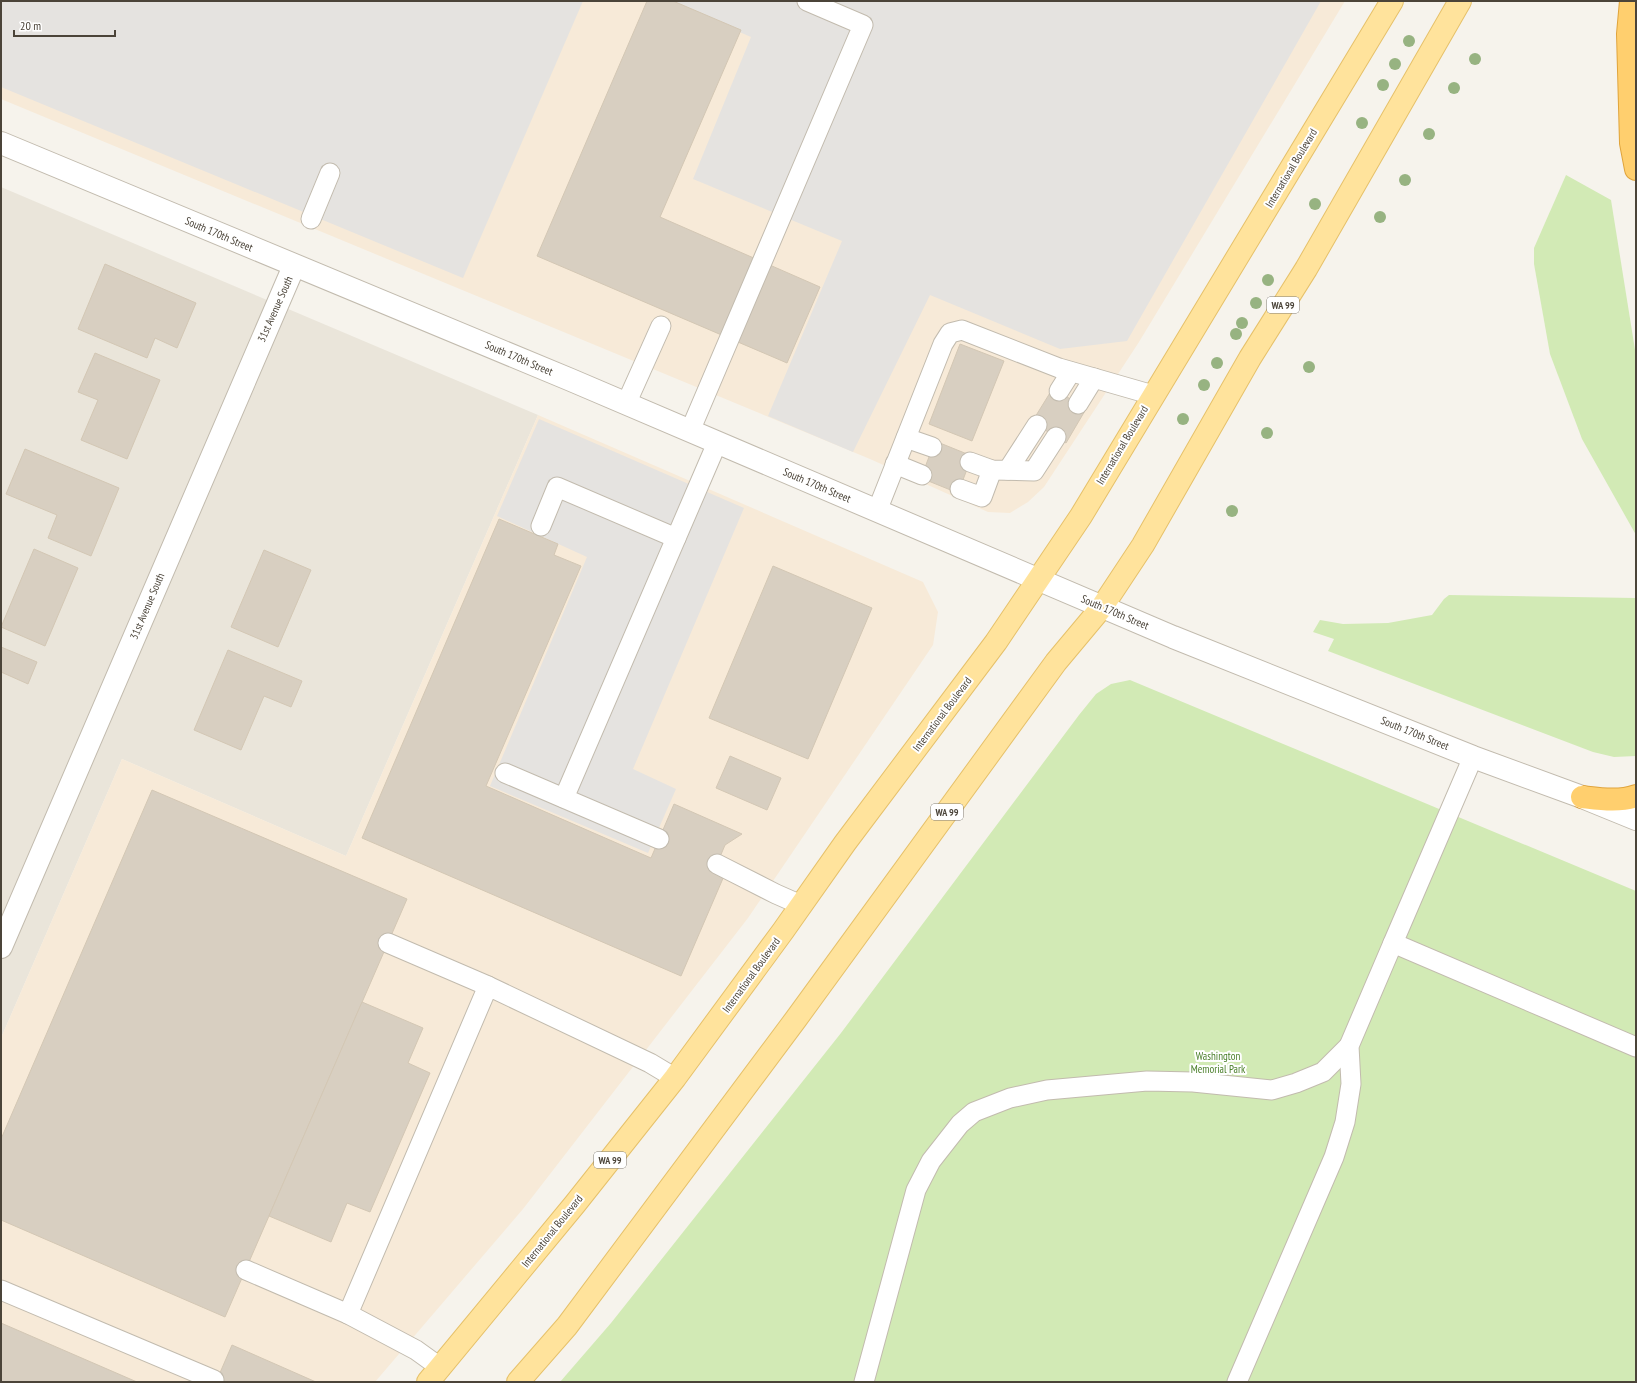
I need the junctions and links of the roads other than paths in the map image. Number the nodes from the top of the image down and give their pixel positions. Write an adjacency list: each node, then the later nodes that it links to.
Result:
1 (808, 1): 18 (lane)
2 (1392, 1): 14 (main road, International Boulevard / WA 99)
3 (1460, 1): 32 (main road, WA 99)
4 (1631, 1): 6 (highway)
5 (1, 143): 9 (street, South 170th Street)
6 (1636, 169)
7 (330, 173): 8 (lane)
8 (312, 219)
9 (294, 266): 15 (street, South 170th Street); 44 (street, 31st Avenue South)
10 (661, 326): 15 (lane)
11 (1071, 372): 12 (lane); 13 (lane); 20 (lane)
12 (1094, 378): 14 (lane); 16 (lane)
13 (1059, 392)
14 (1153, 395): 31 (main road, International Boulevard / WA 99)
15 (626, 404): 18 (street, South 170th Street)
16 (1078, 404)
17 (1037, 425): 25 (lane)
18 (690, 431): 21 (street, South 170th Street)
19 (1056, 437): 25 (lane)
20 (906, 438): 22 (lane); 24 (lane)
21 (717, 443): 28 (street, South 170th Street); 30 (lane)
22 (932, 447)
23 (970, 462): 25 (lane)
24 (895, 464): 26 (lane); 28 (lane)
25 (1000, 470): 27 (lane)
26 (922, 475)
27 (960, 489)
28 (877, 510): 31 (street, South 170th Street)
29 (541, 526): 30 (lane)
30 (676, 538): 37 (lane)
31 (1038, 579): 32 (street, South 170th Street); 41 (main road, International Boulevard / WA 99)
32 (1102, 607): 33 (street, South 170th Street); 54 (main road, WA 99)
33 (1473, 756): 36 (street, South 170th Street); 43 (lane)
34 (505, 773): 37 (lane)
35 (1636, 796): 36 (highway)
36 (1582, 797): 38 (street, South 170th Street)
37 (564, 798): 39 (lane)
38 (1636, 819)
39 (659, 839)
40 (717, 864): 41 (lane)
41 (801, 905): 48 (main road, International Boulevard / WA 99)
42 (388, 943): 45 (lane)
43 (1393, 943): 46 (lane); 47 (lane)
44 (1, 947)
45 (488, 986): 48 (lane); 51 (lane)
46 (1349, 1046): 55 (lane); 56 (lane)
47 (1636, 1047)
48 (675, 1078): 52 (main road, International Boulevard / WA 99)
49 (246, 1270): 51 (lane)
50 (1, 1290): 53 (lane)
51 (348, 1314): 52 (lane)
52 (434, 1375)
53 (214, 1380)
54 (518, 1382)
55 (864, 1382)
56 (1237, 1382)

